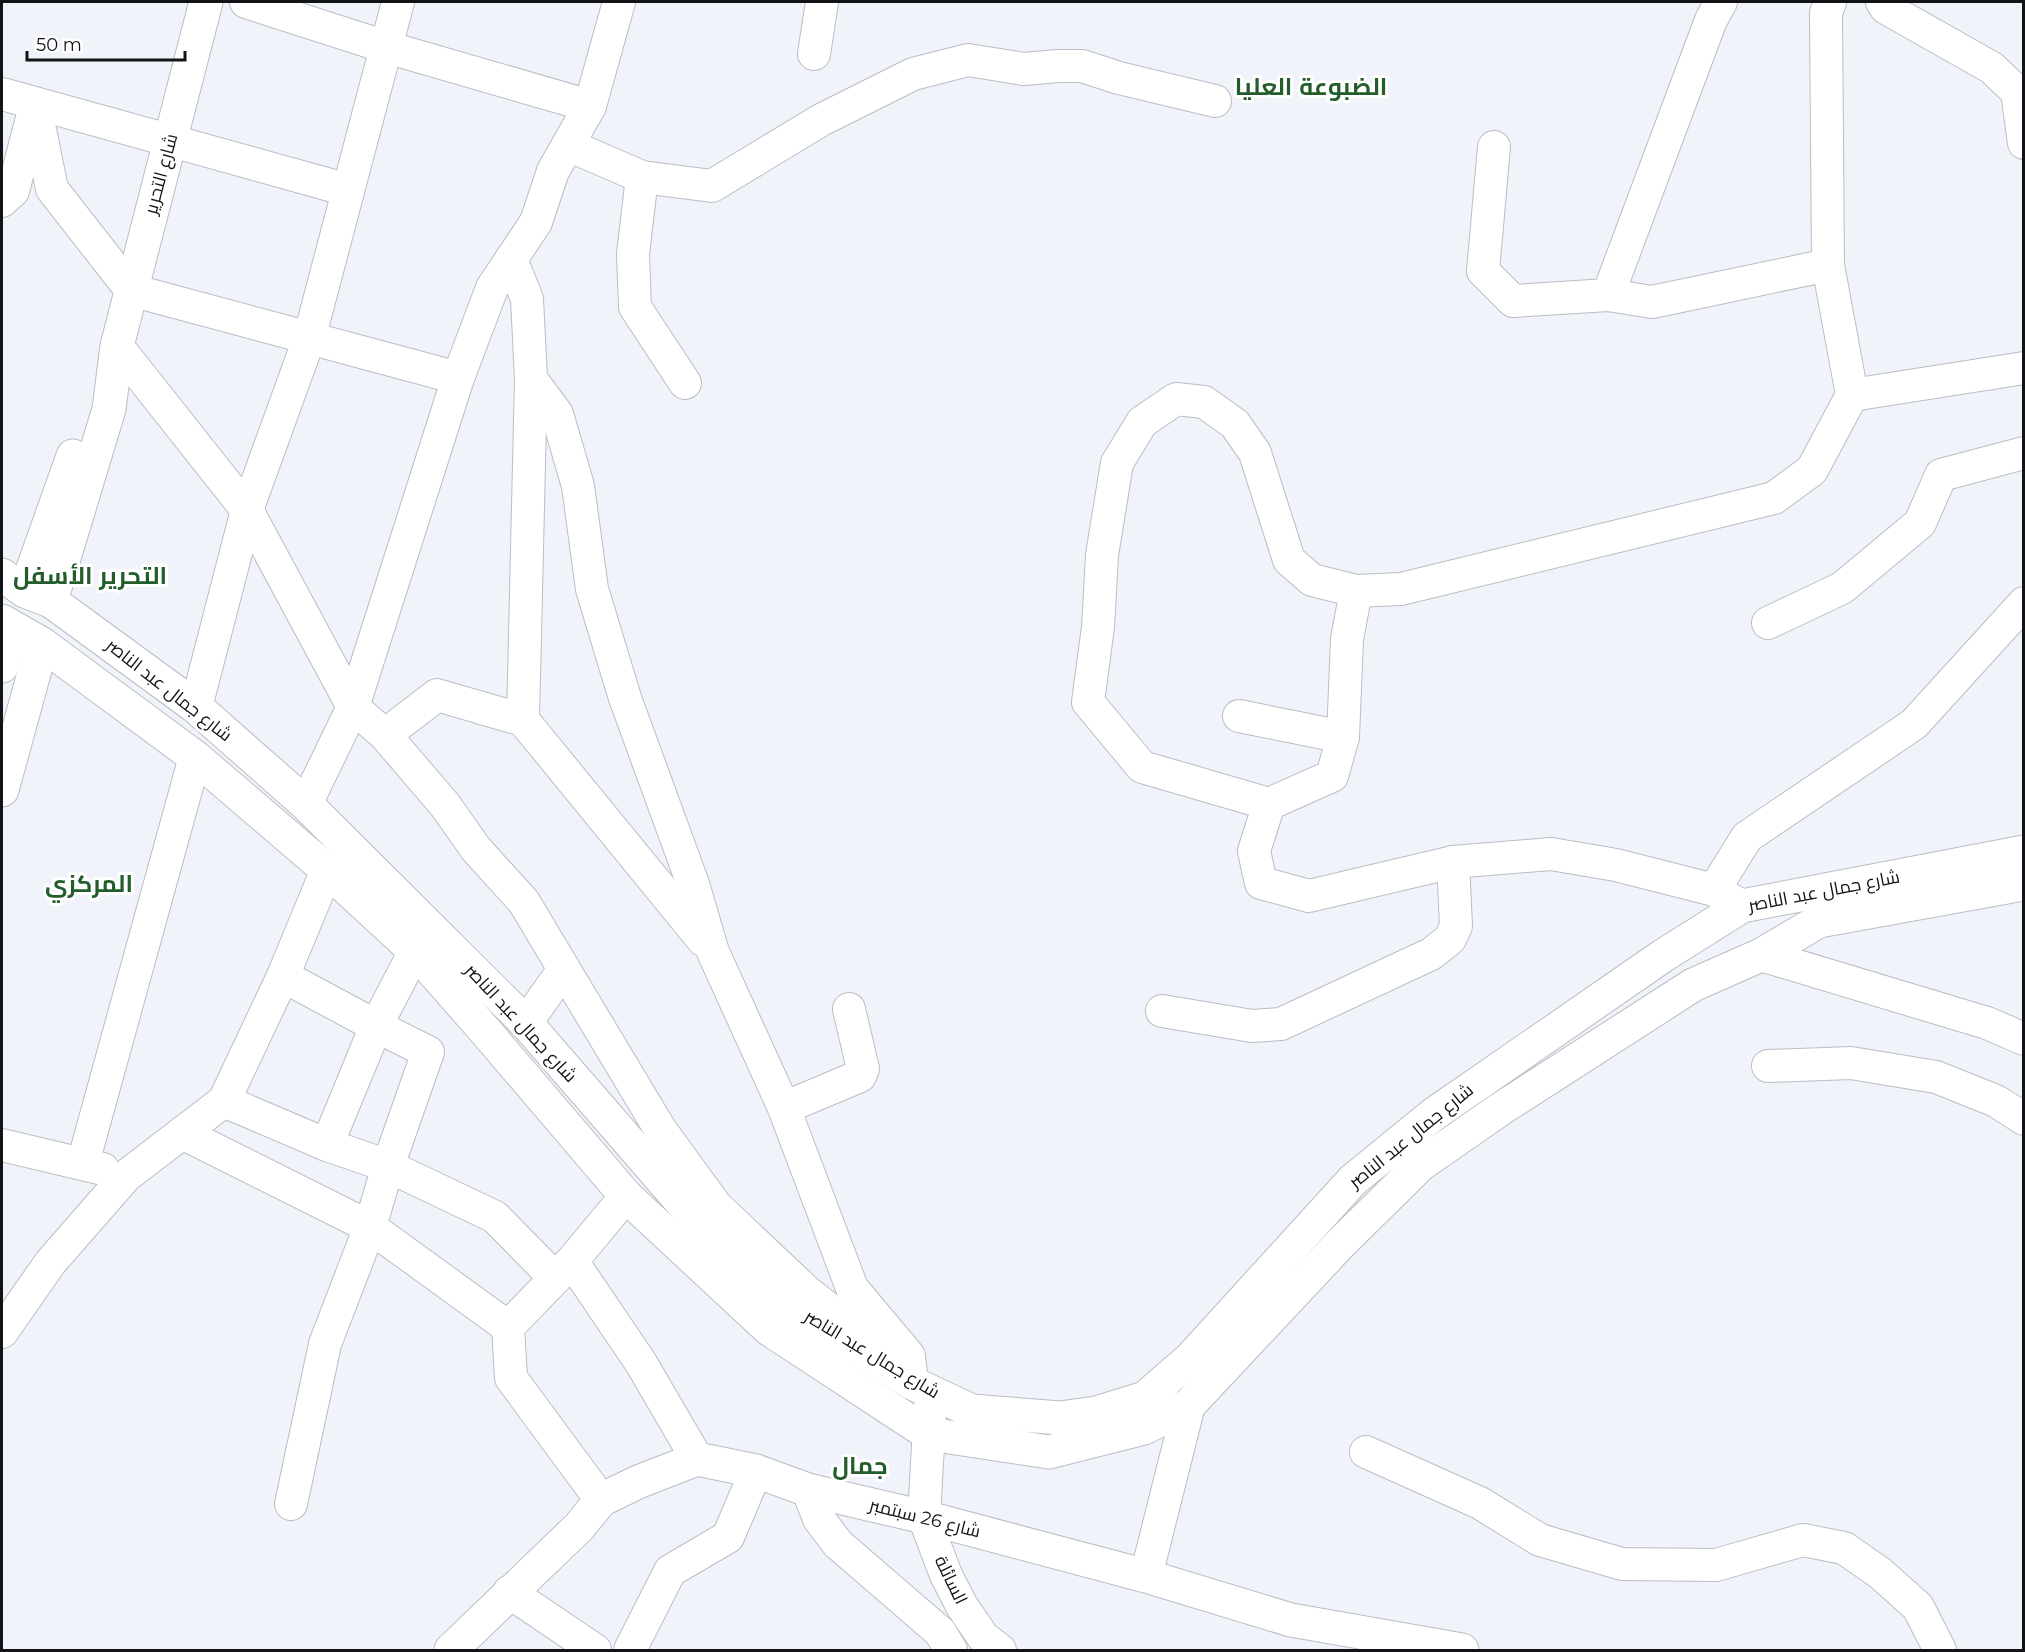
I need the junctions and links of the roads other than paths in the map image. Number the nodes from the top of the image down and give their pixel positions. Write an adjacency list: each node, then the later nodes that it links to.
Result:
1 (206, 2): 16 (main road, شارع التحرير)
2 (246, 2): 9 (street)
3 (398, 2): 9 (street)
4 (619, 2): 15 (street)
5 (822, 2): 10 (street)
6 (1830, 2): 24 (street)
7 (1882, 2): 11 (street)
8 (1708, 8): 26 (street)
9 (387, 47): 15 (street); 21 (street)
10 (814, 54)
11 (2020, 92): 17 (street)
12 (2, 94): 14 (street)
13 (1215, 101): 20 (street)
14 (35, 105): 16 (street); 22 (street); 25 (street)
15 (590, 106): 18 (street)
16 (170, 140): 21 (street); 25 (main road, شارع التحرير)
17 (2024, 142)
18 (568, 146): 20 (street); 23 (street)
19 (1494, 147): 26 (street)
20 (642, 177): 32 (street)
21 (348, 190): 27 (street)
22 (2, 201)
23 (511, 259): 30 (street); 31 (street)
24 (1828, 266): 26 (street); 33 (street)
25 (131, 290): 27 (street); 28 (main road, شارع التحرير)
26 (1608, 295)
27 (309, 339): 30 (street); 35 (street)
28 (117, 346): 35 (street); 36 (main road, شارع التحرير)
29 (2024, 368): 33 (street)
30 (458, 378): 44 (street)
31 (531, 379): 47 (street); 61 (street)
32 (685, 383)
33 (1852, 395): 37 (street)
34 (2024, 453): 39 (street)
35 (247, 510): 43 (street); 44 (street)
36 (26, 589): 43 (main road, شارع جمال عبد الناصر)
37 (1356, 591): 49 (street); 53 (street)
38 (2024, 603): 58 (street)
39 (1768, 623)
40 (8, 625): 41 (main road, شارع جمال عبد الناصر); 42 (main road)
41 (42, 644): 46 (main road); 50 (main road, شارع جمال عبد الناصر)
42 (2, 666)
43 (196, 707): 52 (main road, شارع جمال عبد الناصر)
44 (353, 707): 48 (street); 52 (street)
45 (1239, 716): 49 (street)
46 (11, 717): 51 (main road)
47 (523, 720): 48 (street); 61 (street)
48 (385, 735): 63 (street)
49 (1343, 737): 53 (street)
50 (195, 757): 56 (main road, شارع جمال عبد الناصر); 77 (street)
51 (2, 790)
52 (306, 804): 67 (main road, شارع جمال عبد الناصر)
53 (1269, 804): 55 (street)
54 (2024, 852): 59 (main road, شارع جمال عبد الناصر)
55 (1453, 862): 58 (street); 66 (street)
56 (327, 870): 60 (main road, شارع جمال عبد الناصر); 64 (street)
57 (2024, 884): 62 (main road, شارع جمال عبد الناصر)
58 (1714, 890): 59 (street)
59 (1742, 906): 62 (main road); 85 (main road, شارع جمال عبد الناصر)
60 (415, 951): 68 (street); 80 (main road, شارع جمال عبد الناصر)
61 (713, 952): 72 (street)
62 (1761, 955): 69 (street); 86 (main road, شارع جمال عبد الناصر)
63 (564, 969): 67 (street); 85 (street)
64 (283, 976): 68 (street); 71 (street)
65 (849, 1009): 72 (street)
66 (1162, 1011)
67 (526, 1023): 85 (main road, شارع جمال عبد الناصر)
68 (376, 1026): 76 (street); 78 (street)
69 (2024, 1039)
70 (1768, 1066): 73 (street)
71 (224, 1101): 74 (street); 76 (street)
72 (784, 1108): 85 (street)
73 (2024, 1119)
74 (182, 1133): 79 (street); 81 (street)
75 (2, 1145): 77 (street)
76 (327, 1145): 78 (street)
77 (83, 1164): 79 (street)
78 (388, 1166): 81 (street); 82 (street)
79 (126, 1176): 84 (street)
80 (626, 1196): 82 (street); 87 (main road, شارع جمال عبد الناصر)
81 (370, 1227): 83 (street); 93 (street)
82 (563, 1270): 83 (street); 89 (street)
83 (508, 1327): 92 (street)
84 (2, 1332)
85 (917, 1382): 87 (street, السائلة)
86 (1189, 1405): 87 (main road, شارع جمال عبد الناصر); 95 (street)
87 (929, 1434): 94 (street, السائلة)
88 (1366, 1452): 103 (street)
89 (697, 1459): 90 (main road, شارع 26 سبتمبر); 92 (main road)
90 (756, 1471): 91 (main road, شارع 26 سبتمبر); 101 (street)
91 (808, 1490): 94 (main road, شارع 26 سبتمبر); 97 (street)
92 (601, 1500): 96 (main road)
93 (291, 1504)
94 (924, 1517): 95 (main road, شارع 26 سبتمبر); 98 (street, السائلة)
95 (1146, 1576): 102 (main road, شارع 26 سبتمبر)
96 (509, 1592): 99 (main road); 100 (street)
97 (945, 1641): 98 (street)
98 (992, 1644)
99 (451, 1650)
100 (595, 1650)
101 (630, 1650)
102 (1462, 1650)
103 (1940, 1650)

